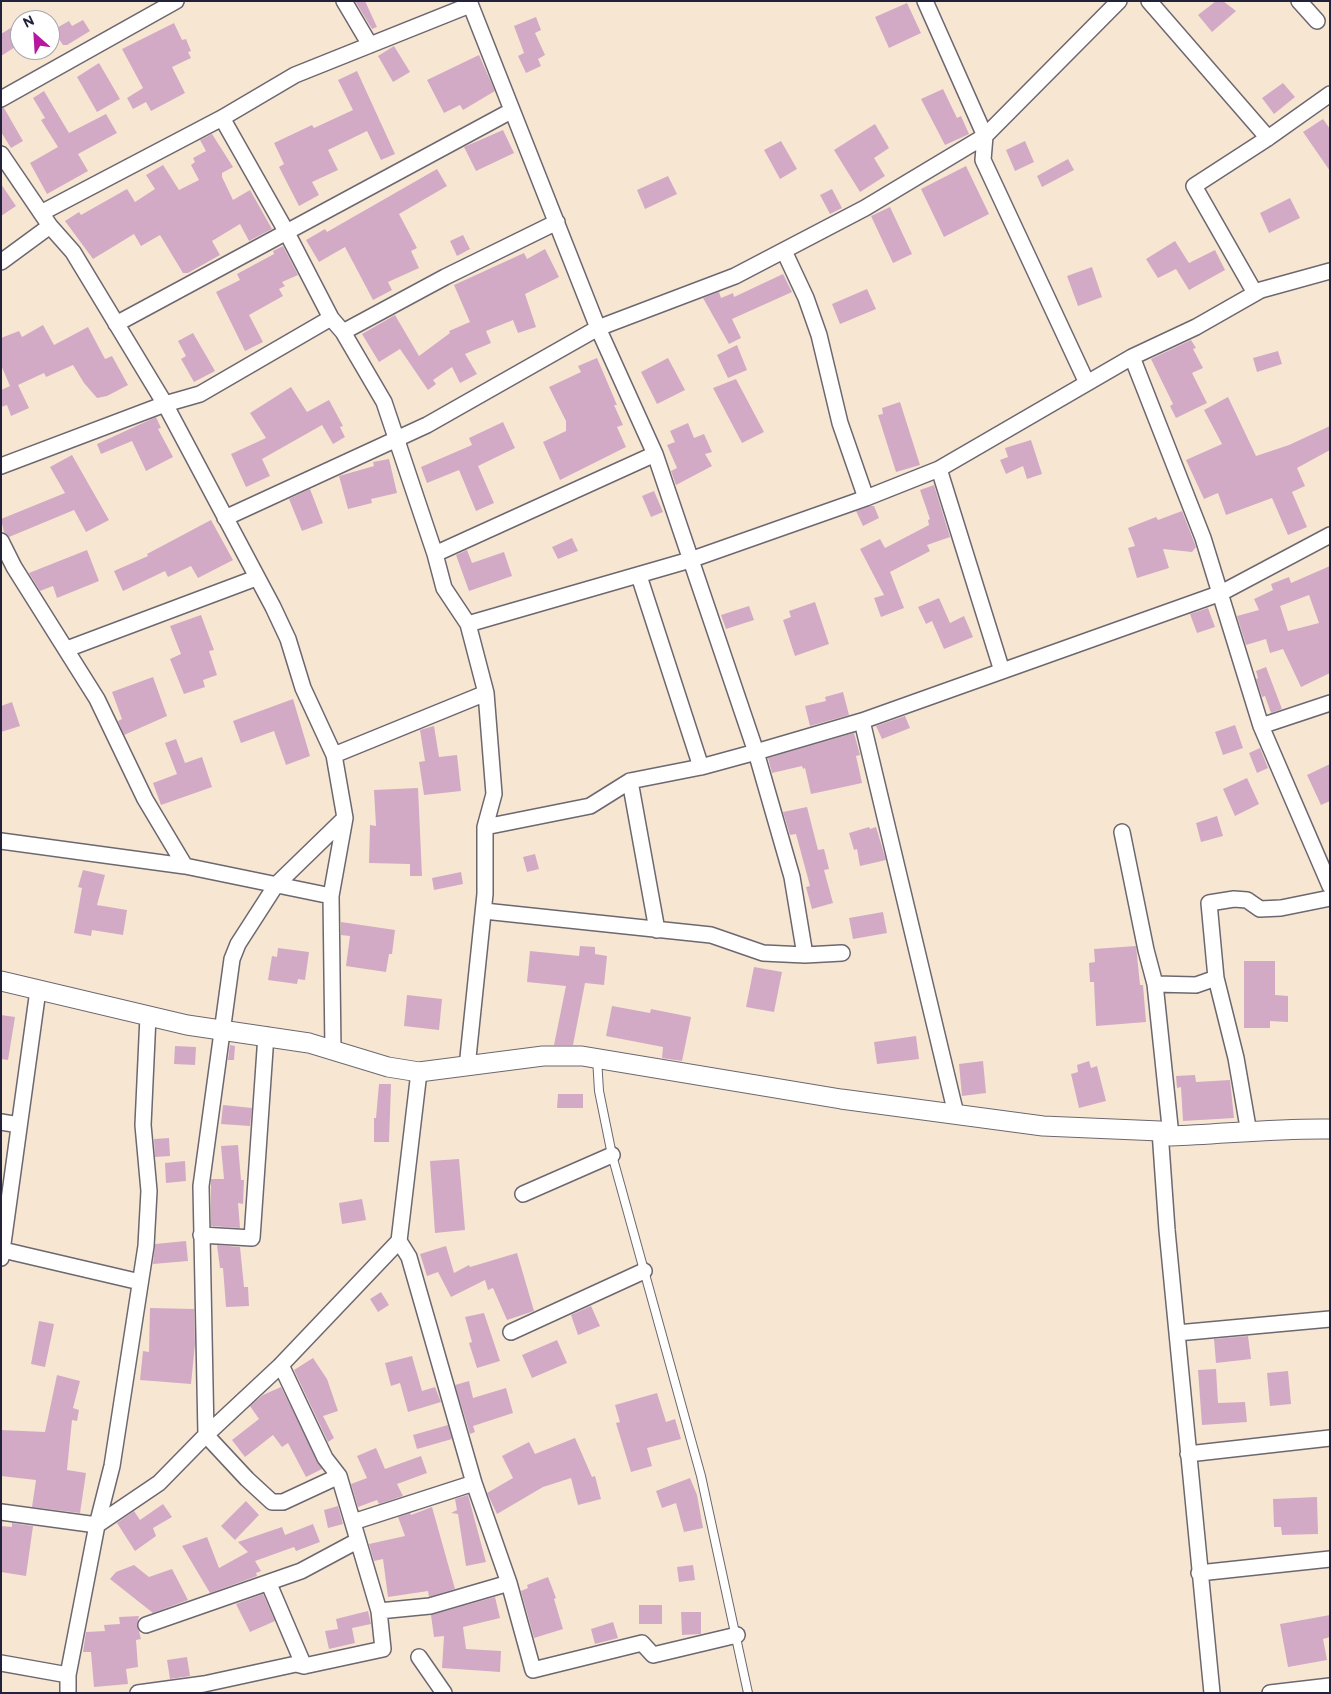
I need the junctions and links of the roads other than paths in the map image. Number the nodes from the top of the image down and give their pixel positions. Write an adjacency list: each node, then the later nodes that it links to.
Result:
1 (176, 1): 11 (street)
2 (344, 1): 9 (street)
3 (925, 1): 14 (street)
4 (1118, 1): 14 (street)
5 (1148, 1): 15 (street)
6 (1299, 1): 8 (street)
7 (469, 3): 9 (street); 12 (street)
8 (1317, 21)
9 (370, 45): 13 (street)
10 (1330, 94): 15 (street)
11 (1, 100)
12 (511, 111): 18 (street); 20 (street)
13 (222, 118): 17 (street); 20 (street)
14 (985, 136): 21 (street); 30 (street)
15 (1268, 138): 24 (street)
16 (1, 154): 17 (street)
17 (41, 213): 19 (street)
18 (557, 222): 27 (street); 28 (street)
19 (50, 226): 22 (street); 26 (street)
20 (286, 232): 25 (street); 26 (street)
21 (784, 251): 27 (street); 36 (street)
22 (1, 262)
23 (1330, 271): 24 (street)
24 (1255, 293): 29 (street)
25 (331, 318): 28 (street); 31 (street)
26 (116, 324): 31 (street)
27 (598, 328): 32 (street); 33 (street)
28 (343, 332): 32 (street)
29 (1132, 357): 30 (street); 44 (street)
30 (1086, 383): 35 (street)
31 (165, 404): 34 (street); 37 (street)
32 (397, 439): 37 (street); 40 (street)
33 (654, 454): 40 (street); 41 (street)
34 (1, 466)
35 (939, 469): 36 (street); 47 (street)
36 (866, 498): 41 (street)
37 (225, 518): 43 (street)
38 (1330, 536): 44 (street)
39 (1, 541): 46 (street)
40 (435, 554): 45 (street)
41 (690, 560): 42 (street); 52 (street)
42 (639, 576): 45 (street); 54 (street)
43 (256, 578): 46 (street); 53 (street)
44 (1221, 593): 47 (street); 51 (street)
45 (468, 624): 48 (street)
46 (66, 649): 60 (street)
47 (1002, 671): 50 (street)
48 (486, 693): 53 (street); 57 (street)
49 (1330, 703): 51 (street)
50 (862, 721): 52 (street); 82 (street)
51 (1261, 726): 63 (street)
52 (756, 752): 54 (street); 70 (street)
53 (334, 755): 56 (street)
54 (700, 767): 55 (street)
55 (630, 781): 57 (street); 68 (street)
56 (345, 818): 62 (street); 64 (street)
57 (485, 827): 67 (street)
58 (1122, 832): 73 (street)
59 (1, 841): 60 (street)
60 (186, 866): 61 (street)
61 (250, 879): 62 (street); 66 (street)
62 (276, 884): 64 (street); 66 (street)
63 (1330, 886)
64 (330, 896): 78 (street)
65 (1330, 898): 71 (street)
66 (264, 904): 76 (street)
67 (484, 911): 68 (street); 80 (street)
68 (658, 930): 70 (street)
69 (842, 953): 70 (street)
70 (805, 955)
71 (1216, 978): 73 (street); 87 (street)
72 (1, 981): 74 (street)
73 (1156, 984): 86 (street)
74 (38, 990): 75 (street); 84 (street)
75 (148, 1016): 76 (street); 94 (street)
76 (221, 1029): 77 (street); 90 (street)
77 (266, 1035): 78 (street); 90 (street)
78 (333, 1051): 81 (street)
79 (597, 1058): 80 (street); 82 (street); 88 (lane)
80 (467, 1067): 81 (street)
81 (419, 1072): 91 (street)
82 (956, 1114): 86 (street)
83 (1, 1122): 84 (street)
84 (20, 1125): 92 (street)
85 (1330, 1129): 87 (street)
86 (1166, 1133): 87 (street); 97 (street)
87 (1248, 1133)
88 (612, 1155): 89 (street); 93 (lane)
89 (523, 1194)
90 (201, 1236): 99 (street)
91 (399, 1241): 98 (street); 103 (street)
92 (2, 1254): 94 (street)
93 (644, 1272): 96 (street); 114 (lane)
94 (140, 1282): 106 (street)
95 (1330, 1319): 97 (street)
96 (510, 1332)
97 (1177, 1333): 101 (street)
98 (281, 1365): 99 (street); 102 (street)
99 (206, 1435): 102 (street); 106 (street)
100 (1330, 1438): 101 (street)
101 (1188, 1454): 109 (street)
102 (338, 1476): 105 (street)
103 (474, 1483): 105 (street); 110 (street)
104 (1, 1512): 106 (street)
105 (353, 1522): 107 (street)
106 (97, 1526): 118 (street)
107 (357, 1541): 111 (street); 112 (street)
108 (1330, 1559): 109 (street)
109 (1199, 1573): 126 (street)
110 (509, 1583): 112 (street); 114 (street)
111 (269, 1584): 113 (street); 117 (street)
112 (380, 1611): 117 (street)
113 (146, 1625)
114 (737, 1635): 125 (lane)
115 (419, 1656): 124 (street)
116 (1, 1664): 118 (street)
117 (304, 1666): 120 (street)
118 (68, 1676): 122 (street)
119 (1330, 1686): 121 (street)
120 (205, 1688): 123 (street)
121 (1293, 1692): 127 (street)
122 (68, 1693)
123 (138, 1693)
124 (444, 1693)
125 (748, 1693)
126 (1212, 1693)
127 (1270, 1693)

